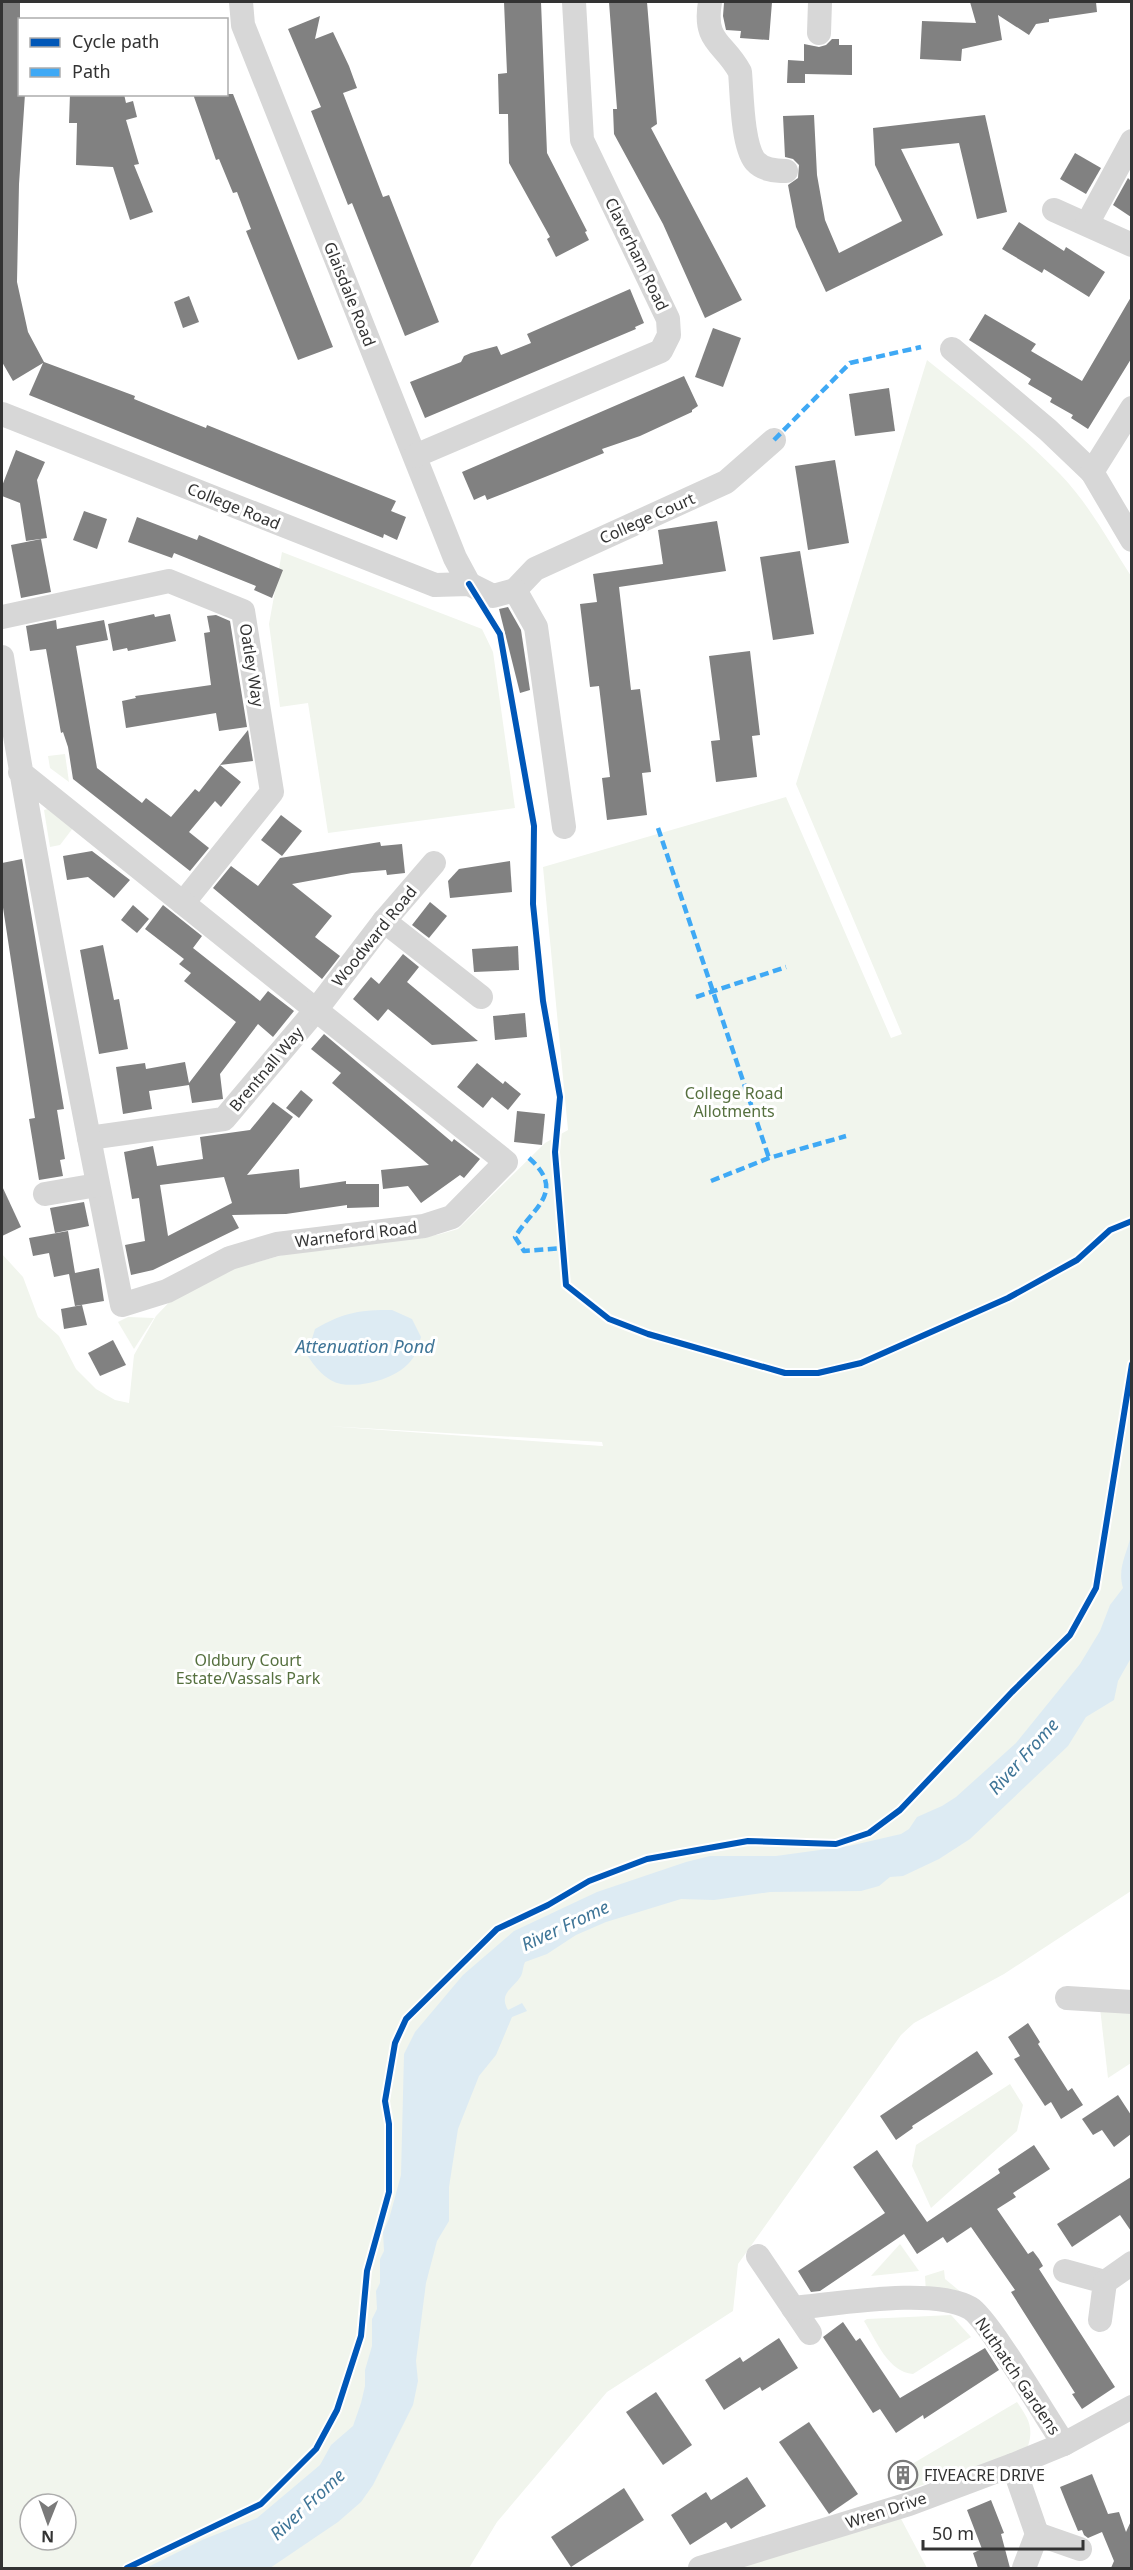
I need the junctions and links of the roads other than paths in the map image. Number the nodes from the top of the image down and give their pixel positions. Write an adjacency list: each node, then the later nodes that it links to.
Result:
1 (241, 2): 15 (street, Glaisdale Road)
2 (574, 2): 15 (street, Claverham Road)
3 (710, 2): 7 (street)
4 (820, 2): 5 (street)
5 (819, 33)
6 (1131, 141): 9 (street)
7 (786, 171)
8 (1054, 210): 9 (street)
9 (1087, 224): 10 (street)
10 (1131, 245)
11 (952, 349): 16 (street)
12 (1131, 408): 16 (street)
13 (2, 414): 18 (street, College Road)
14 (774, 440): 19 (street, College Court)
15 (415, 456): 18 (street, Glaisdale Road)
16 (1092, 472): 17 (street)
17 (1131, 540)
18 (469, 584): 19 (street)
19 (515, 590): 24 (street)
20 (2, 617): 26 (street, Oatley Way)
21 (2, 657): 22 (street)
22 (5, 696): 23 (street)
23 (20, 772): 26 (street); 30 (street)
24 (564, 827)
25 (434, 863): 27 (street, Woodward Road)
26 (183, 903): 29 (street)
27 (384, 921): 28 (street); 29 (street, Woodward Road)
28 (481, 997)
29 (316, 1010): 30 (street, Brentnall Way); 31 (street, Warneford Road)
30 (89, 1138): 31 (street, Warneford Road)
31 (97, 1185): 32 (street)
32 (45, 1194)
33 (1067, 1998): 34 (street)
34 (1131, 2002)
35 (758, 2256): 39 (street)
36 (1131, 2263): 38 (street)
37 (1065, 2271): 38 (street)
38 (1106, 2282): 40 (street)
39 (794, 2308): 41 (street); 43 (street, Nuthatch Gardens)
40 (1100, 2320)
41 (810, 2333)
42 (1131, 2407): 43 (street, Wren Drive)
43 (1064, 2444): 44 (street, Wren Drive)
44 (1013, 2465): 45 (street); 47 (street, Wren Drive)
45 (1037, 2534): 46 (street); 48 (street)
46 (1080, 2549)
47 (700, 2568)
48 (1024, 2568)

